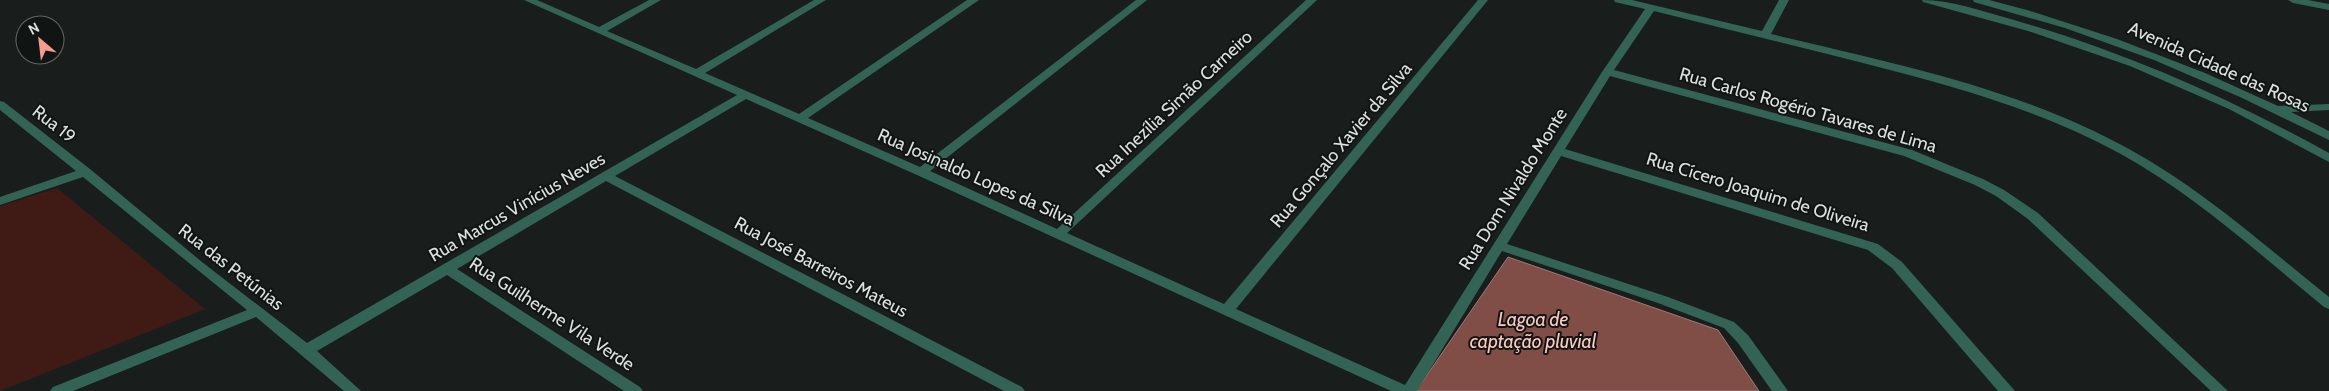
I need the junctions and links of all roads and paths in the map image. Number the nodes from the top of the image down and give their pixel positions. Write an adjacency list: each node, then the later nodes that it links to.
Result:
1 (529, 0): 15 (street, Rua Josinaldo Lopes da Silva)
2 (656, 0): 15 (street)
3 (820, 0): 18 (street)
4 (974, 0): 23 (street)
5 (1142, 0): 28 (street)
6 (1312, 0): 31 (street, Rua Inezília Simão Carneiro)
7 (1483, 0): 36 (street, Rua Gonçalo Xavier da Silva)
8 (1619, 0): 14 (street)
9 (1784, 0): 16 (street)
10 (1927, 0): 26 (street, Avenida Cidade das Rosas)
11 (1978, 0): 22 (street, Avenida Cidade das Rosas)
12 (2293, 0): 13 (street)
13 (2329, 7)
14 (1651, 8): 16 (street); 17 (street, Rua Dom Nivaldo Monte)
15 (599, 30): 18 (street, Rua Josinaldo Lopes da Silva)
16 (1765, 35): 34 (street)
17 (1607, 72): 25 (street, Rua Dom Nivaldo Monte); 45 (street, Rua Carlos Rogério Tavares de Lima)
18 (697, 73): 19 (street, Rua Josinaldo Lopes da Silva)
19 (746, 95): 23 (street, Rua Josinaldo Lopes da Silva); 29 (street, Rua Marcus Vinícius Neves)
20 (0, 104): 27 (street, Rua 19)
21 (2329, 107): 22 (street)
22 (2278, 109): 24 (street, Avenida Cidade das Rosas)
23 (799, 119): 28 (street, Rua Josinaldo Lopes da Silva)
24 (2329, 136)
25 (1559, 151): 32 (street, Rua Dom Nivaldo Monte); 44 (street, Rua Cícero Joaquim de Oliveira)
26 (2329, 158)
27 (86, 172): 30 (street); 35 (street, Rua das Petúnias)
28 (920, 172): 31 (street, Rua Josinaldo Lopes da Silva)
29 (607, 177): 33 (street, Rua Marcus Vinícius Neves); 41 (street, Rua José Barreiros Mateus)
30 (0, 202)
31 (1058, 234): 36 (street, Rua Josinaldo Lopes da Silva)
32 (1500, 246): 42 (street, Rua Dom Nivaldo Monte); 43 (street)
33 (448, 269): 37 (street, Rua Marcus Vinícius Neves); 40 (street, Rua Guilherme Vila Verde)
34 (2329, 304)
35 (256, 312): 37 (street, Rua das Petúnias); 38 (street)
36 (1226, 312): 42 (street, Rua Josinaldo Lopes da Silva)
37 (307, 350): 39 (street, Rua das Petúnias)
38 (58, 391)
39 (353, 391)
40 (635, 391)
41 (1017, 391)
42 (1407, 391)
43 (1780, 391)
44 (2007, 391)
45 (2220, 391)

